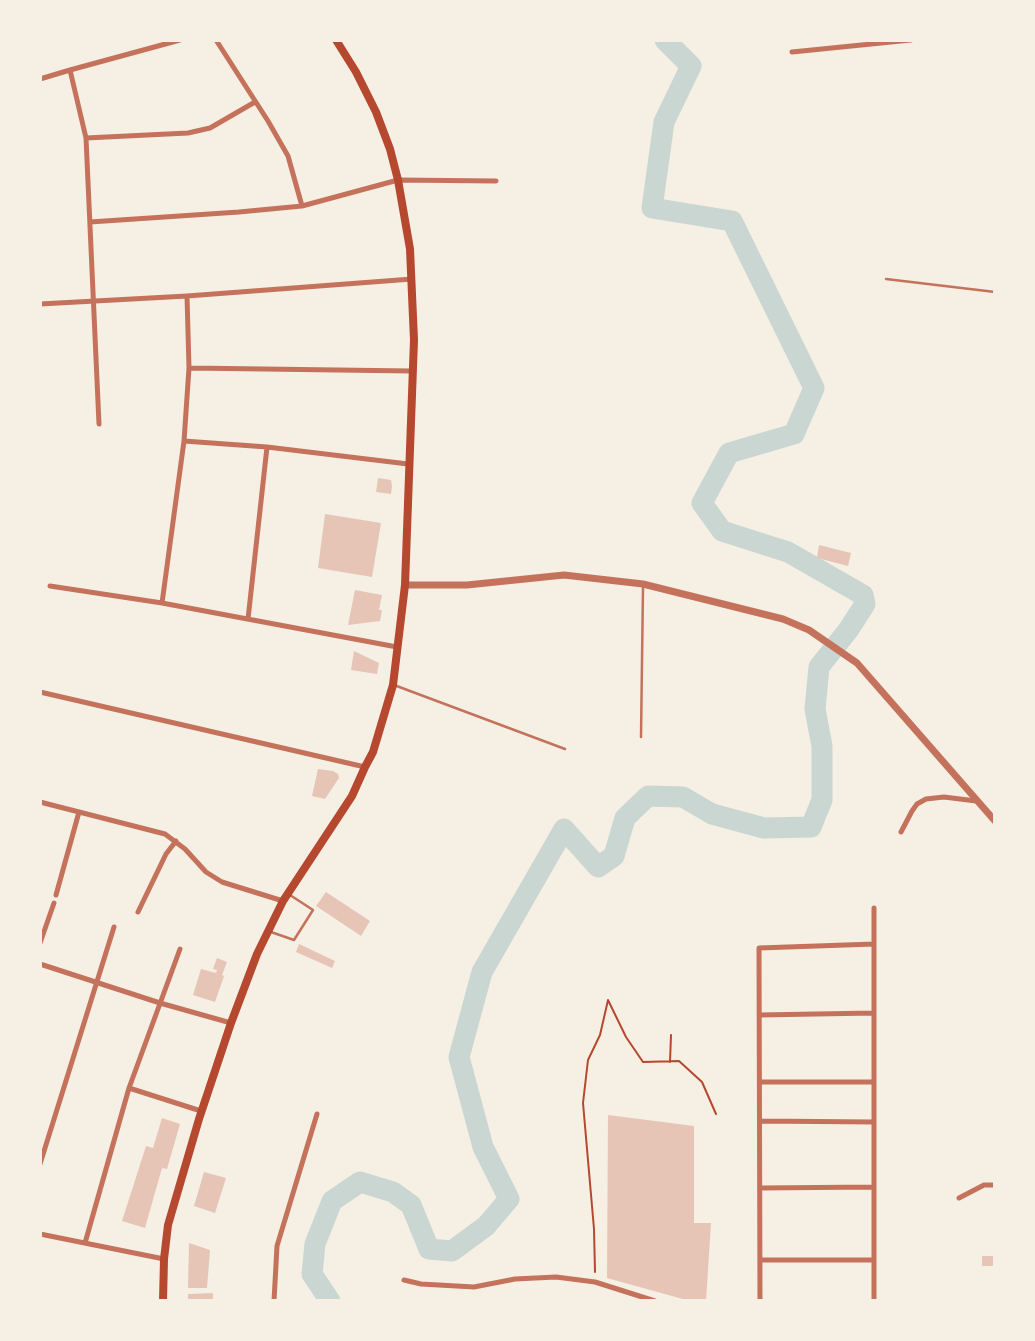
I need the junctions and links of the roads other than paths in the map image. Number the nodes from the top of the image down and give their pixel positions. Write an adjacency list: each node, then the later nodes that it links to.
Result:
1 (180, 40): 6 (street)
2 (216, 40): 8 (street)
3 (336, 40): 10 (main road)
4 (911, 40): 5 (street)
5 (792, 52)
6 (70, 70): 7 (street); 9 (street)
7 (40, 79)
8 (255, 102): 9 (street); 12 (street)
9 (86, 138): 13 (street)
10 (398, 180): 11 (street); 12 (street); 14 (main road)
11 (496, 181)
12 (302, 206): 13 (street)
13 (90, 222): 18 (street)
14 (412, 279): 17 (street); 21 (main road)
15 (886, 279): 16 (lane)
16 (995, 292)
17 (187, 296): 18 (street); 20 (street)
18 (94, 300): 19 (street); 22 (street)
19 (40, 304)
20 (189, 368): 21 (street); 23 (street)
21 (412, 371): 25 (main road)
22 (99, 424)
23 (184, 441): 24 (street); 29 (street)
24 (267, 447): 25 (street); 30 (street)
25 (408, 464): 27 (main road)
26 (643, 584): 27 (street); 34 (lane); 37 (street)
27 (405, 585): 31 (main road)
28 (50, 586): 29 (street)
29 (162, 603): 30 (street)
30 (248, 619): 31 (street)
31 (397, 647): 32 (main road)
32 (393, 685): 35 (lane); 36 (main road)
33 (40, 692): 36 (street)
34 (641, 737)
35 (565, 749)
36 (365, 767): 44 (main road)
37 (976, 801): 40 (street); 41 (street)
38 (40, 802): 39 (street)
39 (79, 812): 42 (street); 43 (street)
40 (995, 821)
41 (901, 832)
42 (176, 841): 44 (street); 47 (street)
43 (56, 895)
44 (285, 897): 49 (main road); 49 (lane)
45 (54, 903): 50 (street)
46 (874, 908): 51 (street)
47 (138, 912)
48 (114, 927): 54 (street)
49 (268, 930): 58 (main road)
50 (40, 943)
51 (874, 944): 56 (street); 57 (street)
52 (180, 949): 55 (street)
53 (40, 964): 54 (street)
54 (97, 983): 55 (street); 66 (street)
55 (160, 1003): 58 (street); 61 (street)
56 (874, 1013): 57 (street); 60 (street)
57 (760, 1016): 59 (street)
58 (231, 1023): 62 (main road)
59 (760, 1082): 60 (street); 64 (street)
60 (874, 1082): 65 (street)
61 (129, 1088): 62 (street); 72 (street)
62 (201, 1111): 73 (main road)
63 (317, 1114): 78 (street)
64 (760, 1121): 65 (street); 69 (street)
65 (874, 1122): 68 (street)
66 (40, 1164)
67 (995, 1185): 70 (street)
68 (874, 1187): 69 (street); 75 (street)
69 (760, 1188): 74 (street)
70 (959, 1198)
71 (40, 1234): 72 (street)
72 (85, 1243): 73 (street)
73 (164, 1259): 77 (main road)
74 (760, 1260): 75 (street); 80 (street)
75 (874, 1260): 81 (street)
76 (404, 1280): 79 (street)
77 (163, 1301)
78 (274, 1301)
79 (655, 1301)
80 (760, 1301)
81 (874, 1301)

